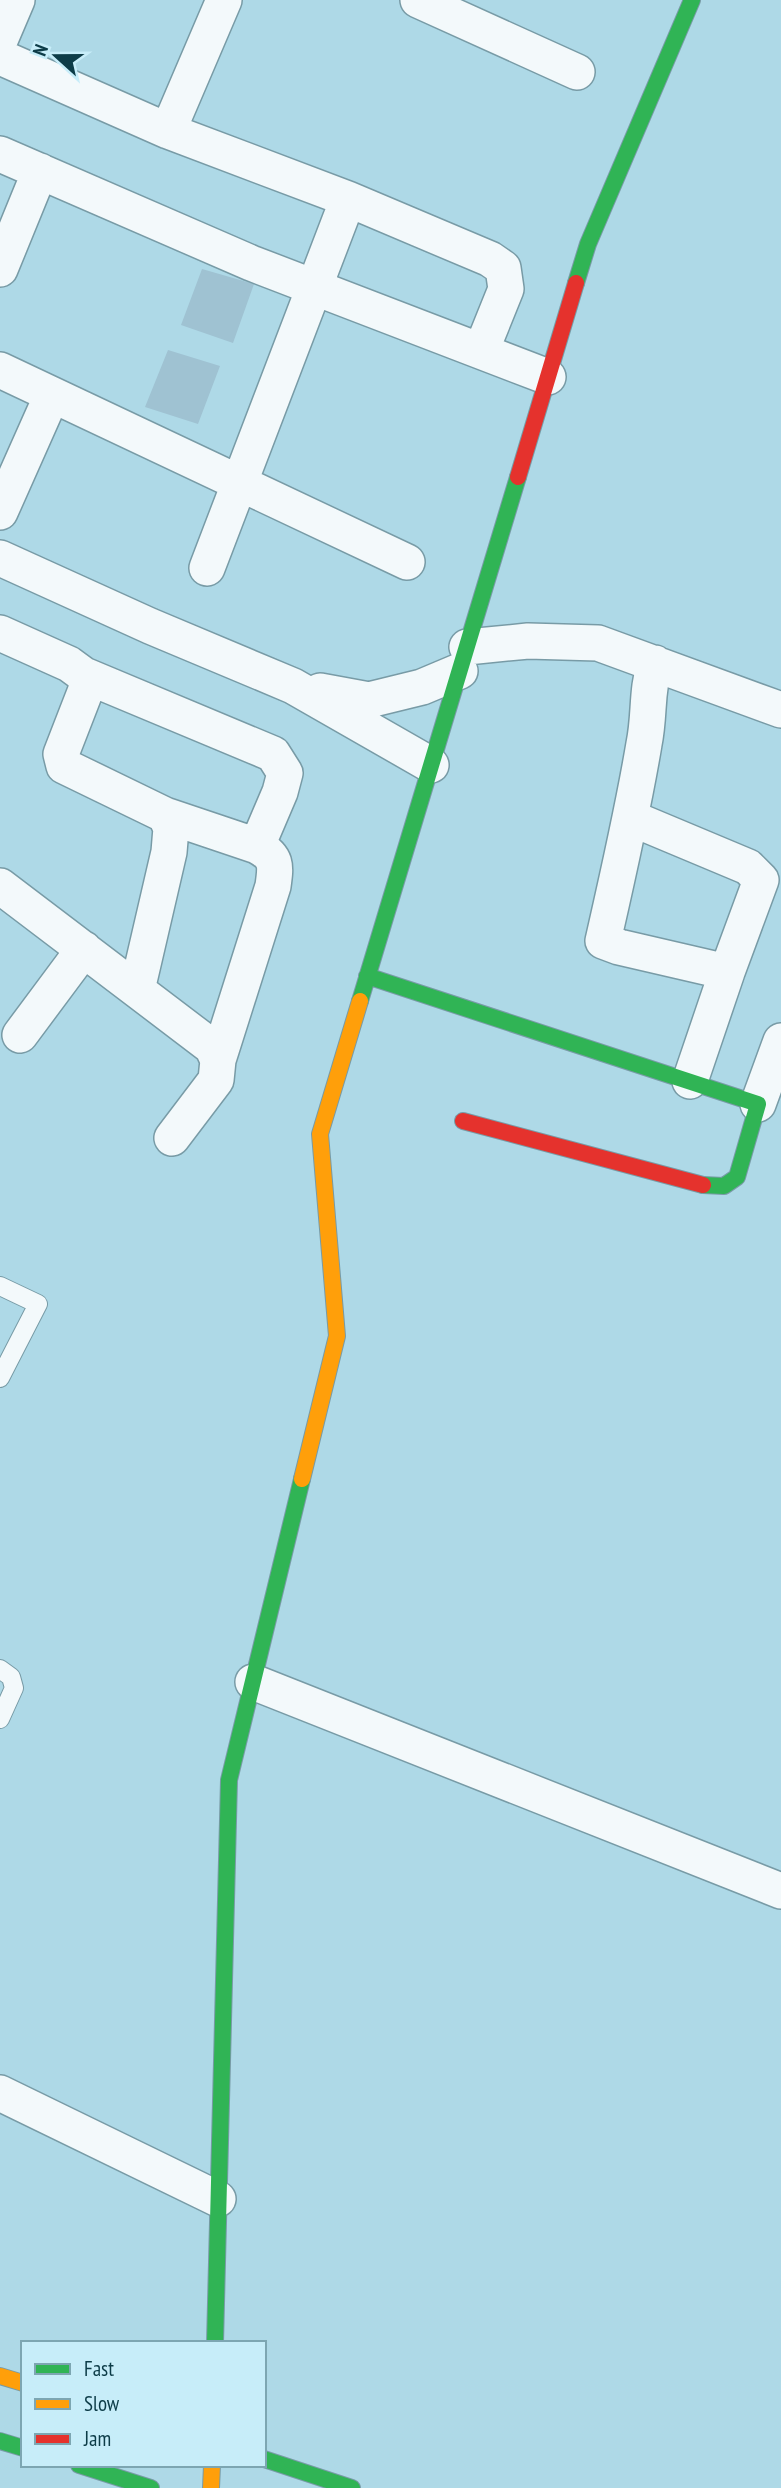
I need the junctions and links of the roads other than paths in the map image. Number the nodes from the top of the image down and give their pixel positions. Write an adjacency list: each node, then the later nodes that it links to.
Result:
1 (17, 0): 5 (street)
2 (224, 0): 8 (street)
3 (418, 0): 7 (street)
4 (687, 2): 16 (street)
5 (0, 40)
6 (0, 57): 8 (street)
7 (577, 72)
8 (168, 131): 11 (street)
9 (0, 154): 10 (street)
10 (40, 171): 12 (street); 13 (street)
11 (348, 199): 13 (street); 14 (street)
12 (0, 269)
13 (315, 287): 14 (street); 18 (street)
14 (481, 351): 16 (street)
15 (0, 370): 17 (street)
16 (548, 377): 24 (street)
17 (52, 395): 18 (street); 19 (street)
18 (240, 483): 20 (street); 21 (street)
19 (0, 512)
20 (407, 562)
21 (207, 568)
22 (3, 569): 27 (street)
23 (0, 633): 26 (street)
24 (463, 659): 25 (street); 27 (street); 29 (street)
25 (655, 663): 28 (street); 31 (street)
26 (84, 676): 30 (street); 32 (street)
27 (293, 686): 29 (street)
28 (781, 710)
29 (431, 765): 36 (street)
30 (165, 816): 32 (street); 37 (street)
31 (631, 818): 35 (street); 35 (street)
32 (257, 846): 40 (street)
33 (0, 886): 34 (street)
34 (84, 950): 37 (street); 38 (street)
35 (727, 972): 41 (street)
36 (368, 976): 41 (street); 48 (street)
37 (137, 990): 40 (street)
38 (20, 1035)
39 (781, 1041): 42 (street)
40 (218, 1060): 44 (street)
41 (690, 1081): 42 (street)
42 (758, 1104): 43 (street)
43 (463, 1121)
44 (172, 1138)
45 (0, 1286): 46 (lane)
46 (0, 1378)
47 (0, 1669): 49 (lane)
48 (253, 1682): 50 (street); 52 (street)
49 (0, 1719)
50 (781, 1891)
51 (0, 2093): 52 (street)
52 (218, 2199): 53 (street)
53 (215, 2341)
54 (0, 2376): 55 (street)
55 (21, 2382)
56 (0, 2441): 57 (street)
57 (21, 2447)
58 (266, 2460): 63 (street)
59 (85, 2467): 61 (street)
60 (212, 2467): 62 (street)
61 (151, 2488)
62 (211, 2488)
63 (352, 2488)

